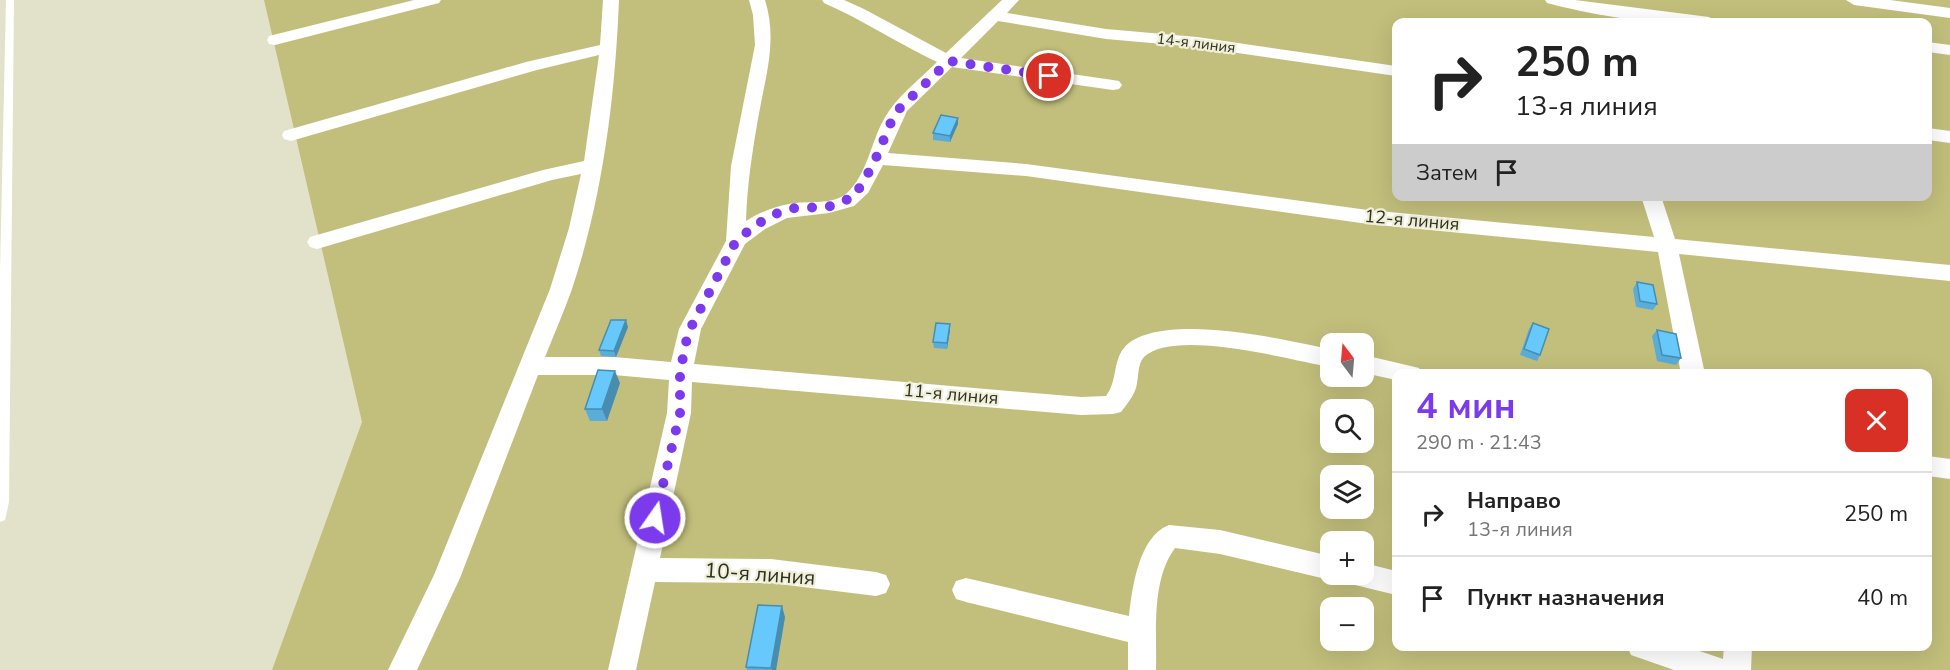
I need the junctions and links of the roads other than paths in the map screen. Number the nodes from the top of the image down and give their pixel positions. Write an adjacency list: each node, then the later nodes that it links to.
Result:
1 (10, 0): 38 (lane)
2 (433, 0): 13 (street)
3 (611, 0): 14 (street)
4 (757, 0): 26 (street)
5 (830, 0): 17 (street)
6 (1011, 0): 11 (street)
7 (1553, 0): 9 (street)
8 (1854, 0): 10 (street)
9 (1597, 10): 12 (street)
10 (1950, 13)
11 (995, 16): 17 (street); 18 (street, 14-я линия)
12 (1672, 18)
13 (275, 40)
14 (608, 48): 20 (street); 24 (street)
15 (1932, 48): 16 (street)
16 (1950, 50)
17 (949, 61): 19 (street); 23 (street)
18 (1392, 70)
19 (1113, 85)
20 (291, 135)
21 (1932, 135): 22 (street)
22 (1950, 137)
23 (876, 158): 26 (street); 28 (street, 12-я линия)
24 (593, 165): 27 (street); 31 (street)
25 (1653, 201): 28 (street)
26 (736, 241): 35 (street)
27 (317, 242)
28 (1667, 247): 29 (street, 12-я линия); 33 (street)
29 (1950, 273)
30 (1320, 356): 35 (street, 11-я линия)
31 (529, 366): 35 (street, 11-я линия); 48 (street)
32 (1374, 366): 34 (street)
33 (1692, 369)
34 (1392, 370)
35 (680, 372): 40 (street)
36 (1932, 467): 37 (street)
37 (1950, 469)
38 (0, 516)
39 (1320, 566): 45 (street)
40 (644, 570): 43 (street, 10-я линия); 49 (street)
41 (1374, 578): 42 (street)
42 (1392, 582)
43 (876, 584)
44 (966, 590): 45 (street)
45 (1143, 633): 50 (street)
46 (1657, 651): 51 (street)
47 (1738, 651): 52 (street)
48 (402, 670)
49 (622, 670)
50 (1142, 670)
51 (1716, 670)
52 (1737, 670)

